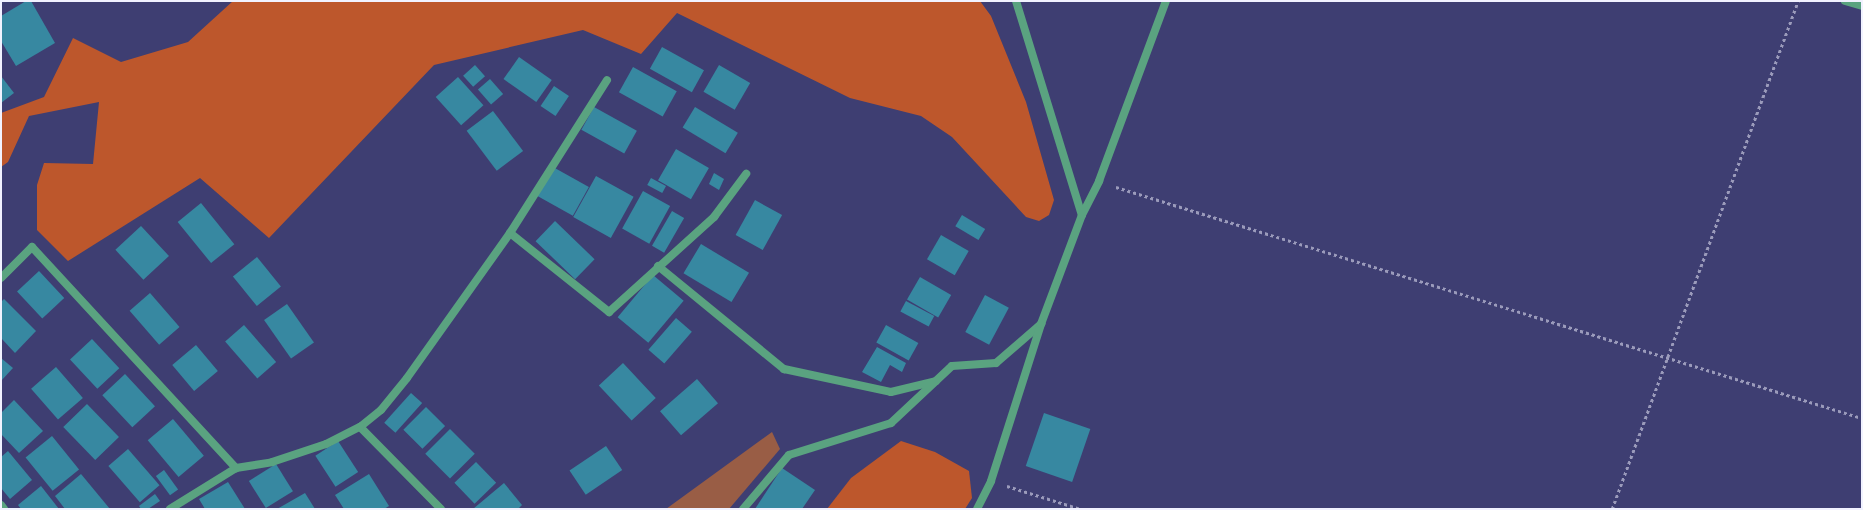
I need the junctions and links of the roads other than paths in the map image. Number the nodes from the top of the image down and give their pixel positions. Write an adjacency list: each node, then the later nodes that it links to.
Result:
1 (1016, 1): 7 (street)
2 (1166, 1): 7 (street)
3 (1845, 1): 4 (street)
4 (1862, 6)
5 (607, 80): 8 (street)
6 (746, 174): 9 (street)
7 (1082, 215): 11 (street)
8 (510, 233): 9 (street); 13 (street)
9 (658, 266): 12 (street)
10 (1, 278): 14 (street)
11 (1040, 324): 12 (street); 20 (street)
12 (936, 381): 19 (street)
13 (360, 427): 14 (street); 18 (street)
14 (236, 468): 17 (street)
15 (1, 506): 16 (street)
16 (4, 509)
17 (170, 509)
18 (441, 509)
19 (743, 509)
20 (977, 509)

